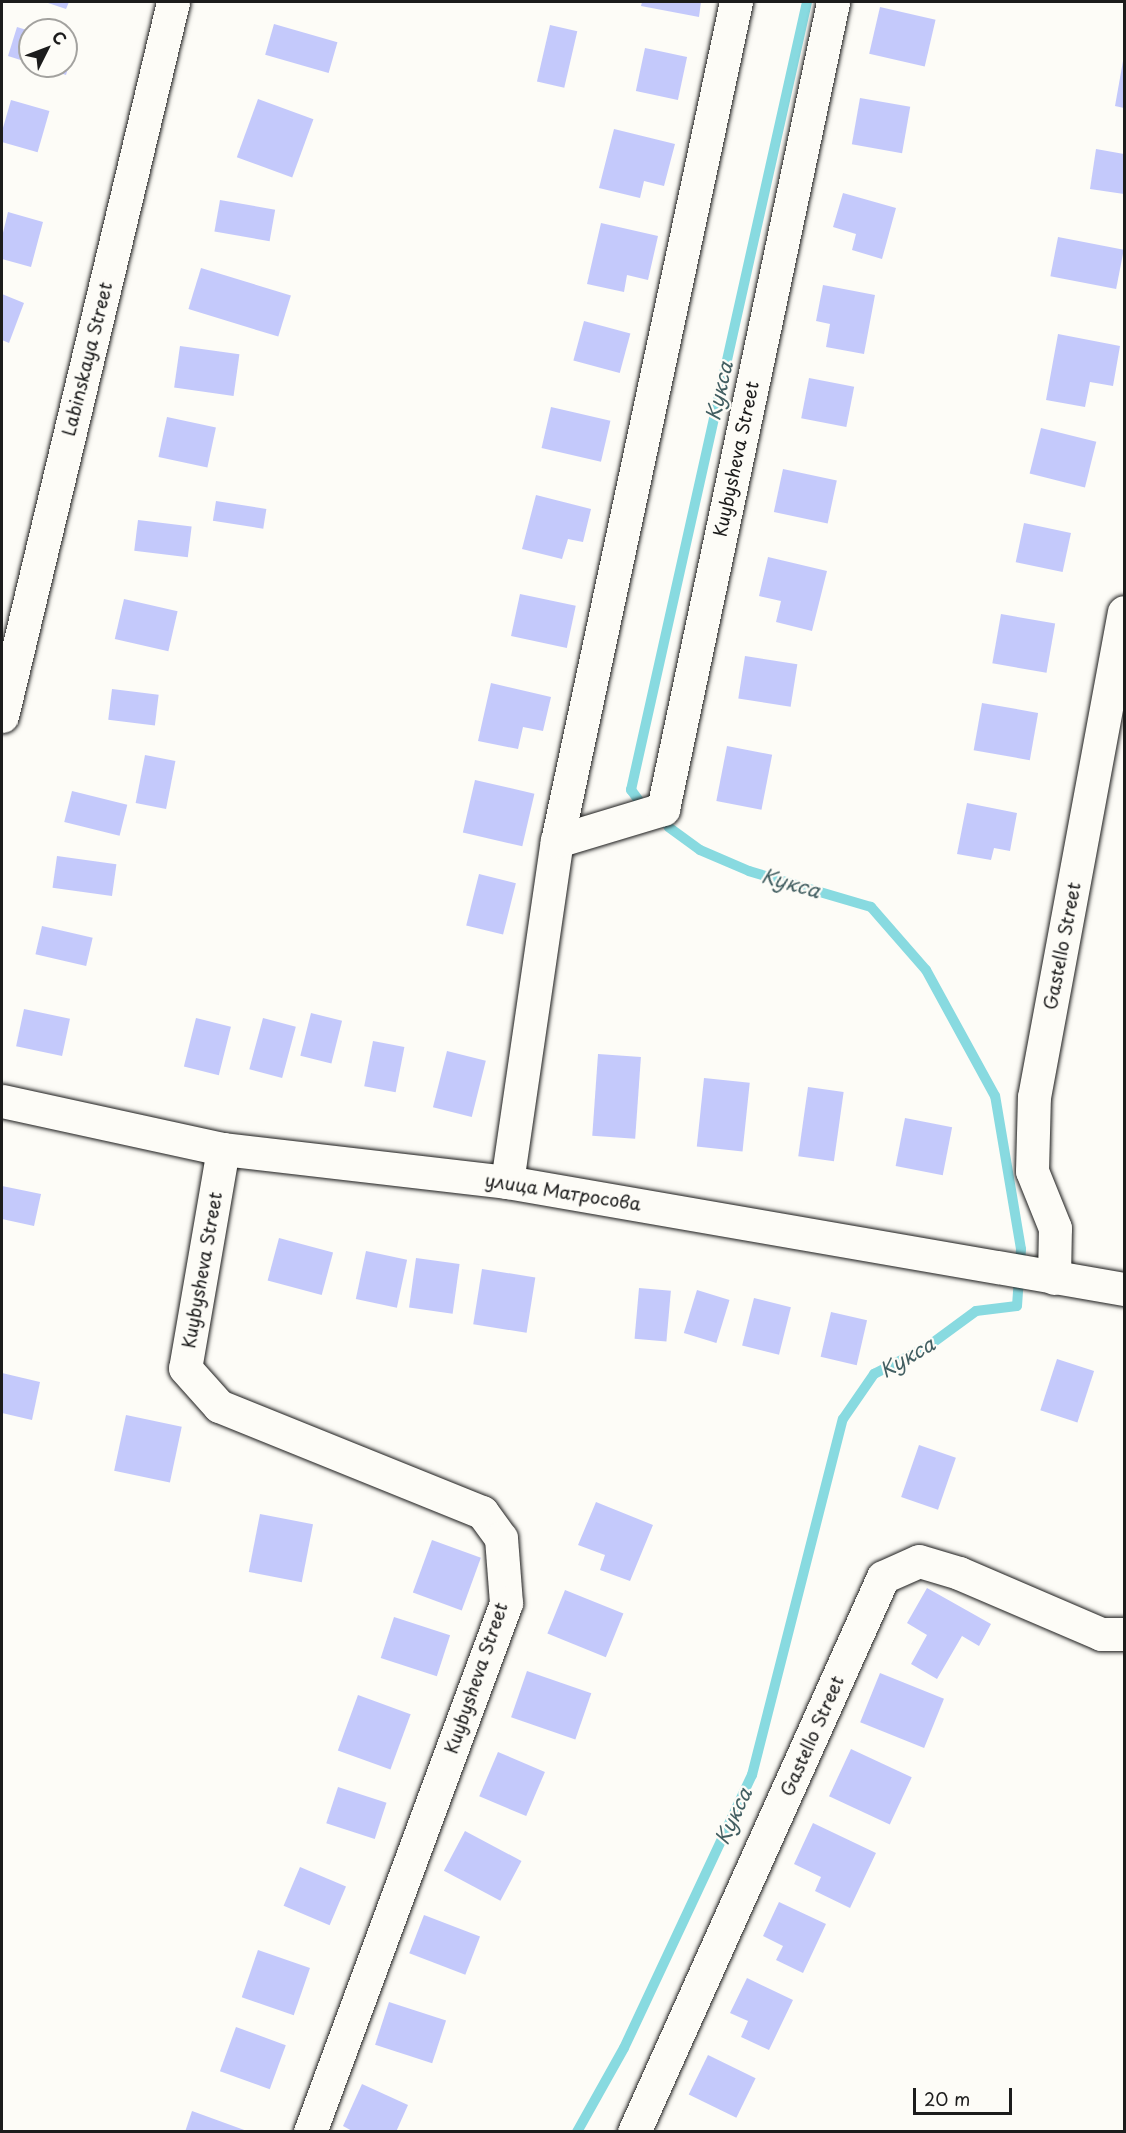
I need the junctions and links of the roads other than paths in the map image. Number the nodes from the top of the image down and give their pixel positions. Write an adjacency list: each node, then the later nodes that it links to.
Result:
1 (173, 2): 5 (street, Labinskaya Street)
2 (736, 2): 6 (street)
3 (833, 2): 6 (street, Kuybysheva Street)
4 (1125, 612): 10 (street, Gastello Street)
5 (2, 716)
6 (557, 841): 9 (street)
7 (2, 1101): 8 (street, улица Матросова)
8 (223, 1149): 9 (street, улица Матросова); 13 (street, Kuybysheva Street)
9 (507, 1182): 10 (street, улица Матросова)
10 (1046, 1277): 11 (street, улица Матросова)
11 (1125, 1289)
12 (1125, 1634): 14 (street, Gastello Street)
13 (310, 2132)
14 (634, 2132)

